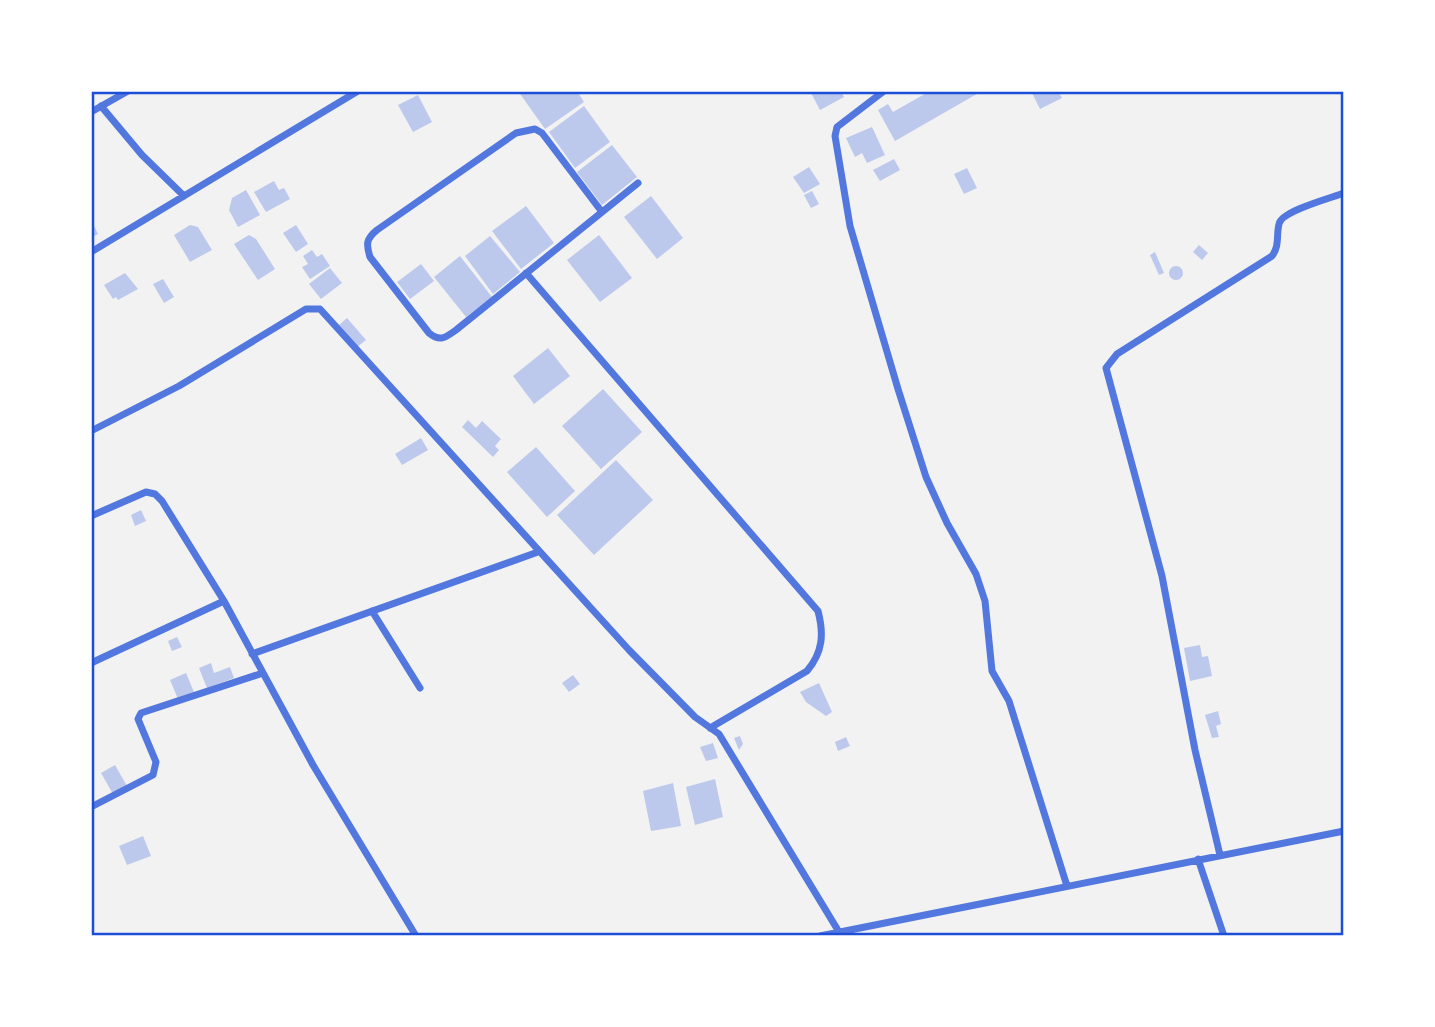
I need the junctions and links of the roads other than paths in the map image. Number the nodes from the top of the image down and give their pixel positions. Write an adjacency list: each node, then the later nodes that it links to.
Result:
1 (128, 91): 4 (street)
2 (358, 91): 8 (street)
3 (884, 91): 26 (street)
4 (102, 106): 5 (street); 8 (street)
5 (91, 112)
6 (638, 183): 9 (street)
7 (1344, 193): 24 (street)
8 (184, 196): 10 (street)
9 (602, 212): 11 (street); 11 (street)
10 (91, 252)
11 (526, 273): 21 (street)
12 (91, 431): 14 (street)
13 (91, 516): 15 (street)
14 (538, 552): 16 (street); 21 (street)
15 (224, 601): 17 (street); 18 (street)
16 (372, 611): 17 (street); 20 (street)
17 (252, 654): 19 (street)
18 (91, 663)
19 (263, 673): 22 (street); 28 (street)
20 (419, 688)
21 (710, 728): 27 (street)
22 (91, 807)
23 (1344, 831): 24 (street)
24 (1220, 855): 25 (street)
25 (1198, 859): 26 (street); 30 (street)
26 (1067, 886): 27 (street)
27 (839, 932): 29 (street)
28 (416, 936)
29 (820, 936)
30 (1224, 936)

